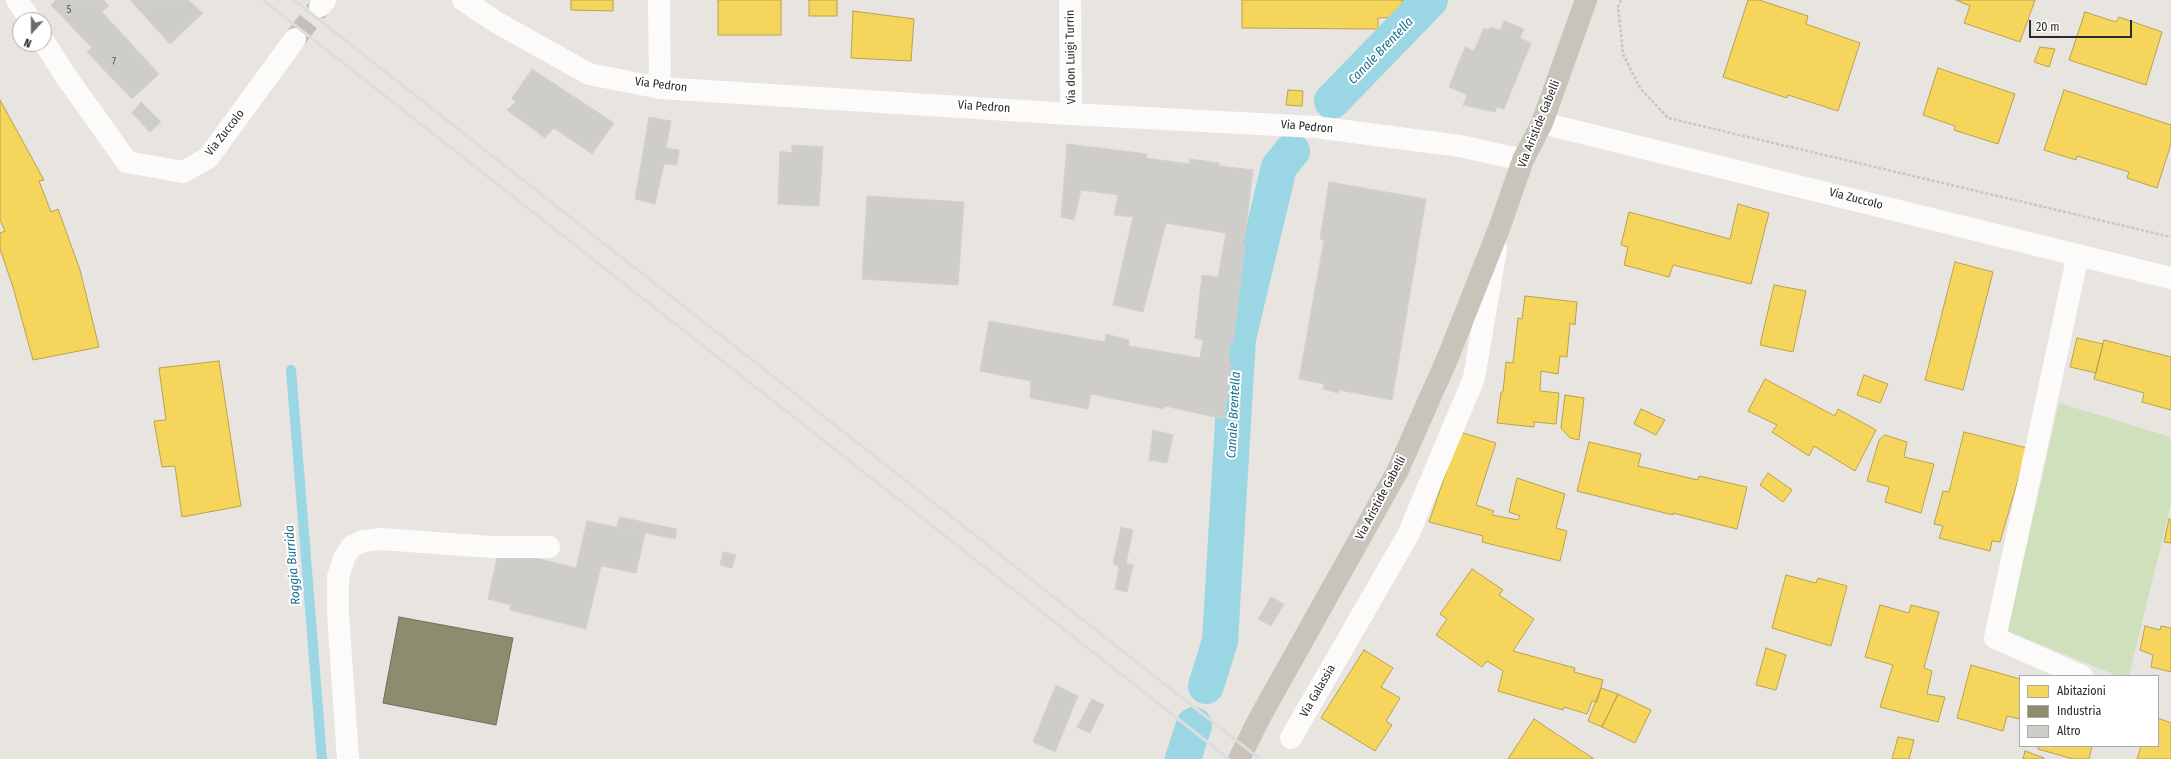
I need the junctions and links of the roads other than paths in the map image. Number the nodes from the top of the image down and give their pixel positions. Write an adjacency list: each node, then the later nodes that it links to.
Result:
1 (17, 0): 6 (street)
2 (463, 0): 9 (street, Via Pedron)
3 (660, 0): 9 (street)
4 (1070, 0): 10 (street, Via don Luigi Turrin)
5 (1586, 0): 11 (main road, Via Aristide Gabelli)
6 (25, 12)
7 (295, 39): 8 (street, Via Zuccolo)
8 (50, 52)
9 (660, 88): 10 (street, Via Pedron)
10 (1072, 114): 12 (street, Via Pedron)
11 (1542, 123): 12 (main road, Via Aristide Gabelli); 14 (street, Via Zuccolo)
12 (1523, 160): 13 (main road, Via Aristide Gabelli)
13 (1500, 226): 17 (street, Via Aristide Gabelli); 21 (main road, Via Aristide Gabelli)
14 (2078, 255): 15 (street, Via Zuccolo); 18 (street)
15 (2171, 278)
16 (549, 547): 20 (street)
17 (1345, 645): 19 (street, Via Galassia)
18 (2080, 675)
19 (1291, 738)
20 (348, 759)
21 (1239, 759)

